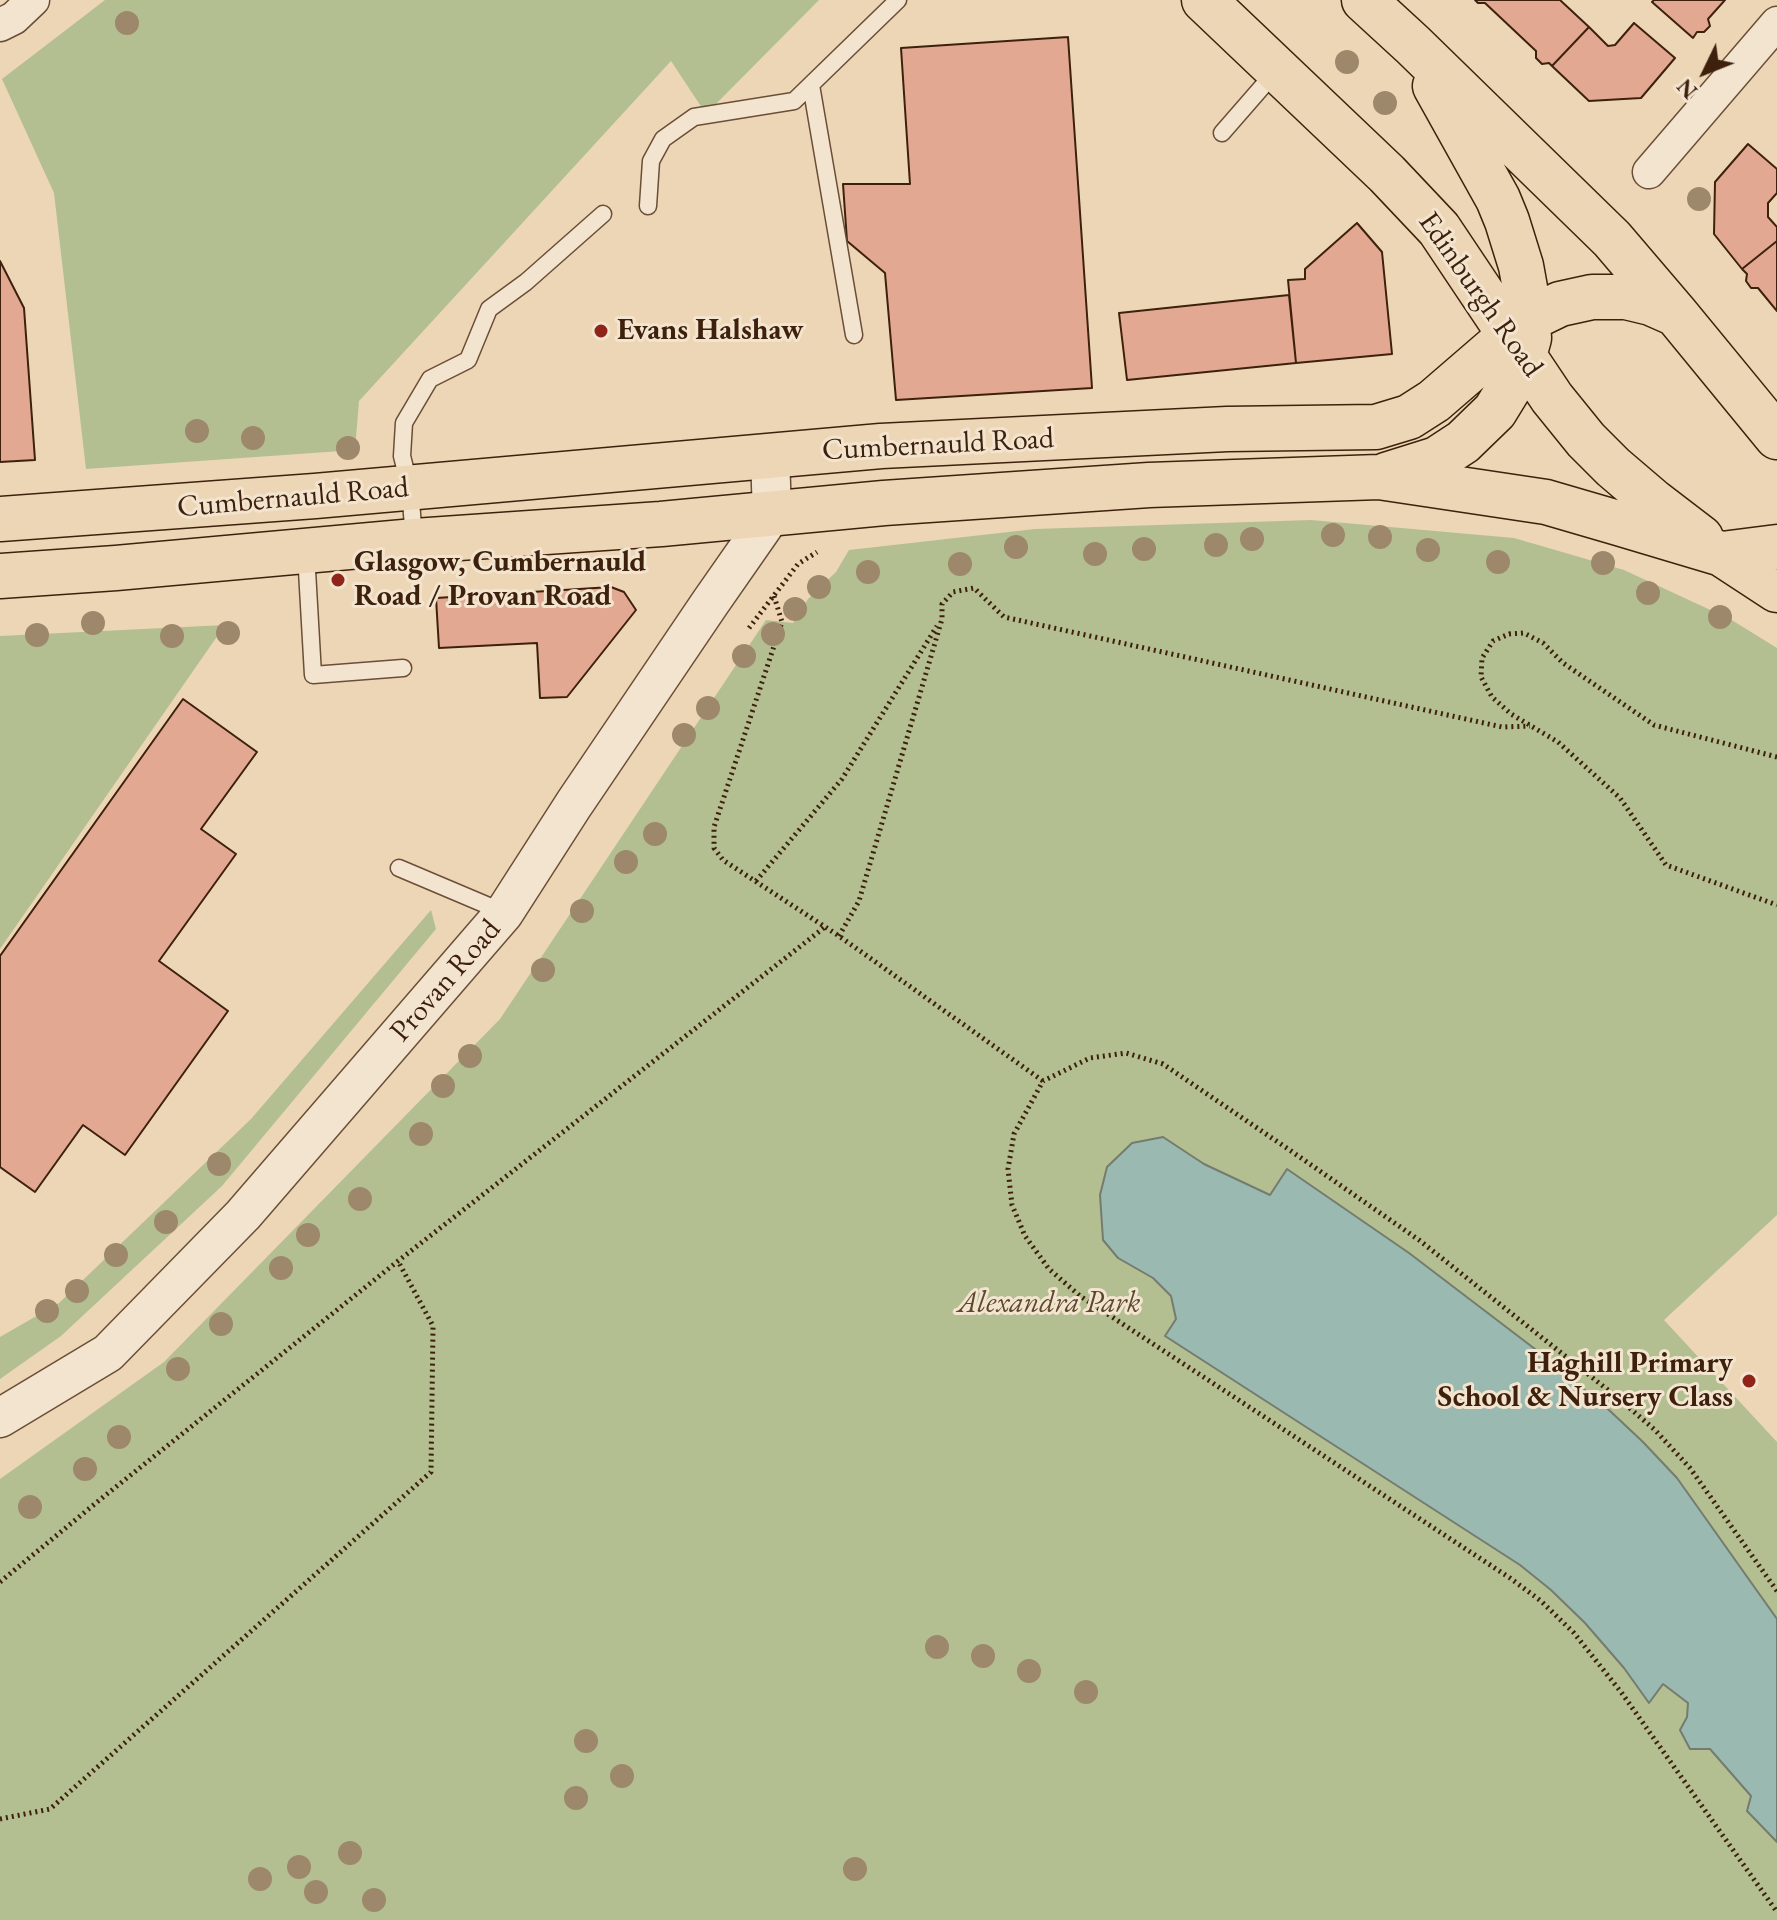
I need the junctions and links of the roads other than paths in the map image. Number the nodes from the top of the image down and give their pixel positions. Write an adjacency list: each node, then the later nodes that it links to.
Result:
1 (33, 0): 6 (street)
2 (898, 0): 9 (lane)
3 (1204, 0): 8 (main road, Edinburgh Road)
4 (1364, 0): 7 (main road)
5 (1777, 23): 11 (street)
6 (0, 25)
7 (1413, 45): 14 (main road); 16 (main road)
8 (1277, 70): 10 (lane); 16 (main road, Edinburgh Road)
9 (811, 85): 12 (lane); 15 (lane)
10 (1222, 133)
11 (1649, 172)
12 (648, 206)
13 (603, 214): 20 (lane)
14 (1676, 314): 16 (main road, Cumbernauld Road); 17 (main road)
15 (854, 335)
16 (1521, 336): 18 (main road, Cumbernauld Road); 19 (main road); 26 (main road, Edinburgh Road)
17 (1777, 437)
18 (770, 456): 20 (main road, Cumbernauld Road); 21 (street)
19 (1379, 477): 21 (main road, Cumbernauld Road); 26 (main road)
20 (410, 488): 22 (main road, Cumbernauld Road); 23 (lane)
21 (772, 514): 23 (main road, Cumbernauld Road); 31 (street, Provan Road)
22 (0, 519)
23 (415, 541): 25 (main road, Cumbernauld Road)
24 (1777, 547): 26 (main road)
25 (284, 553): 27 (main road, Cumbernauld Road); 29 (lane)
26 (1722, 554): 28 (main road)
27 (0, 576)
28 (1777, 590)
29 (403, 668)
30 (399, 868): 31 (lane)
31 (504, 913): 32 (street, Provan Road)
32 (0, 1418)

